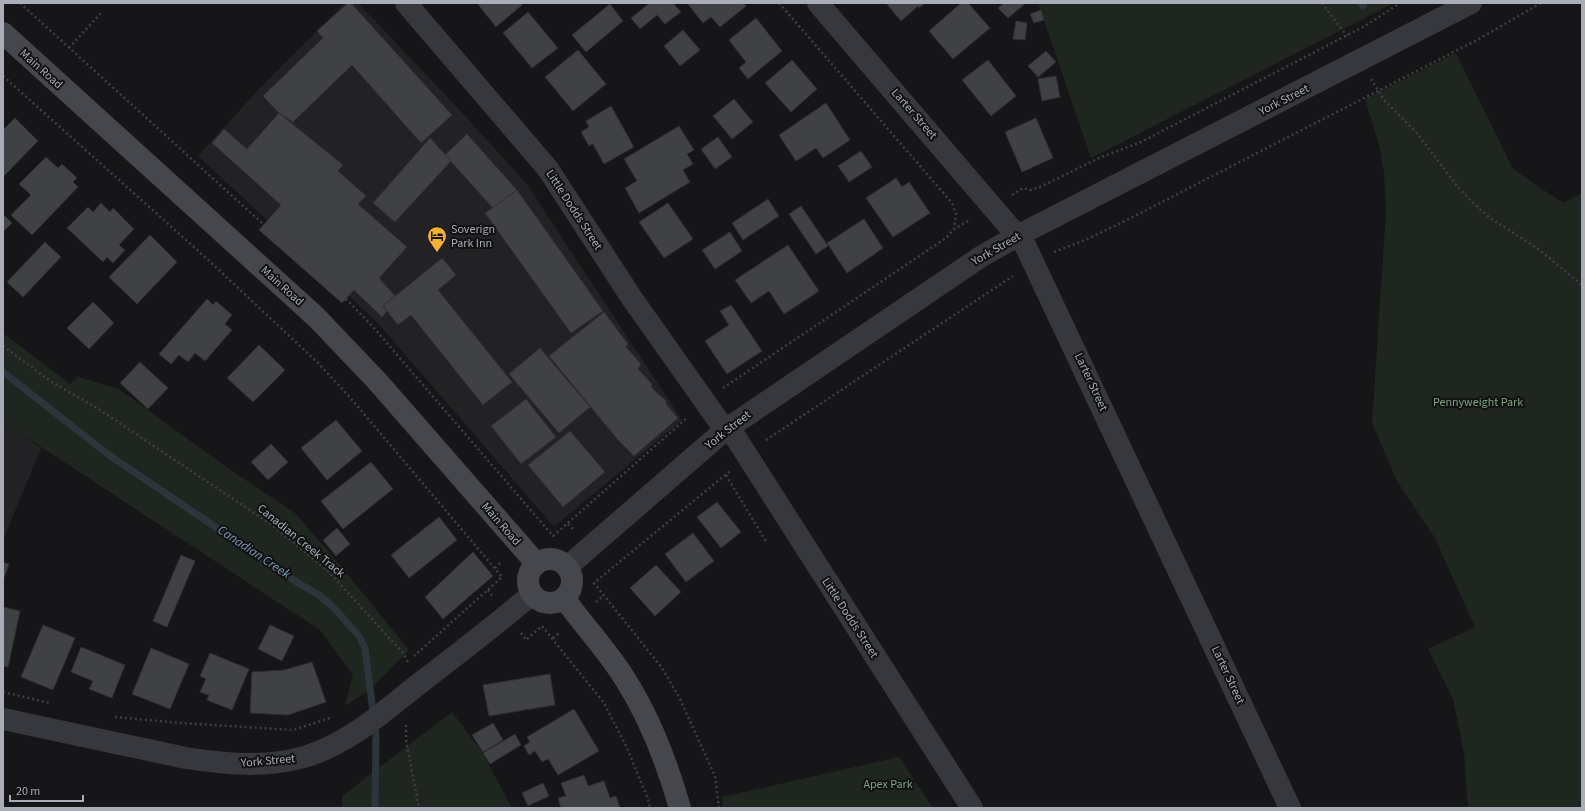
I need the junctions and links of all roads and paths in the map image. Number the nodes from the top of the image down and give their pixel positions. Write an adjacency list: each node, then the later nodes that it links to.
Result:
1 (20, 3): 12 (path)
2 (406, 3): 21 (street, Little Dodds Street)
3 (779, 3): 16 (path)
4 (818, 3): 15 (street, Larter Street)
5 (1322, 3): 11 (path)
6 (1400, 3): 11 (path)
7 (1471, 3): 17 (street, York Street)
8 (1541, 3): 14 (path)
9 (101, 14): 12 (path)
10 (3, 34): 26 (main road, Main Road)
11 (1347, 35): 15 (path)
12 (69, 48): 21 (path)
13 (3, 76): 28 (path)
14 (1376, 90): 18 (path); 19 (path)
15 (993, 206): 16 (path); 17 (street, Larter Street)
16 (953, 230): 21 (path)
17 (1019, 235): 18 (street, Larter Street); 22 (street, York Street)
18 (1035, 263): 23 (path); 45 (street, Larter Street)
19 (1582, 285)
20 (3, 346): 32 (path, Canadian Creek Track)
21 (705, 402): 22 (street, Little Dodds Street)
22 (727, 429): 23 (street, Little Dodds Street); 27 (street, York Street)
23 (747, 456): 24 (path); 44 (street, Little Dodds Street)
24 (726, 475): 25 (path); 43 (path)
25 (767, 543)
26 (536, 563): 27 (main road); 29 (main road)
27 (567, 567): 30 (main road)
28 (488, 590): 31 (path); 32 (path)
29 (532, 594): 30 (main road); 31 (street, York Street)
30 (564, 598): 42 (main road)
31 (507, 616): 35 (street, York Street); 41 (path)
32 (408, 661): 33 (path); 35 (path)
33 (403, 666)
34 (3, 692): 36 (path)
35 (408, 692): 39 (street, York Street); 40 (path)
36 (56, 704)
37 (109, 716): 38 (path)
38 (336, 716)
39 (3, 719)
40 (418, 808)
41 (650, 808)
42 (680, 808)
43 (719, 808)
44 (972, 808)
45 (1290, 808)

